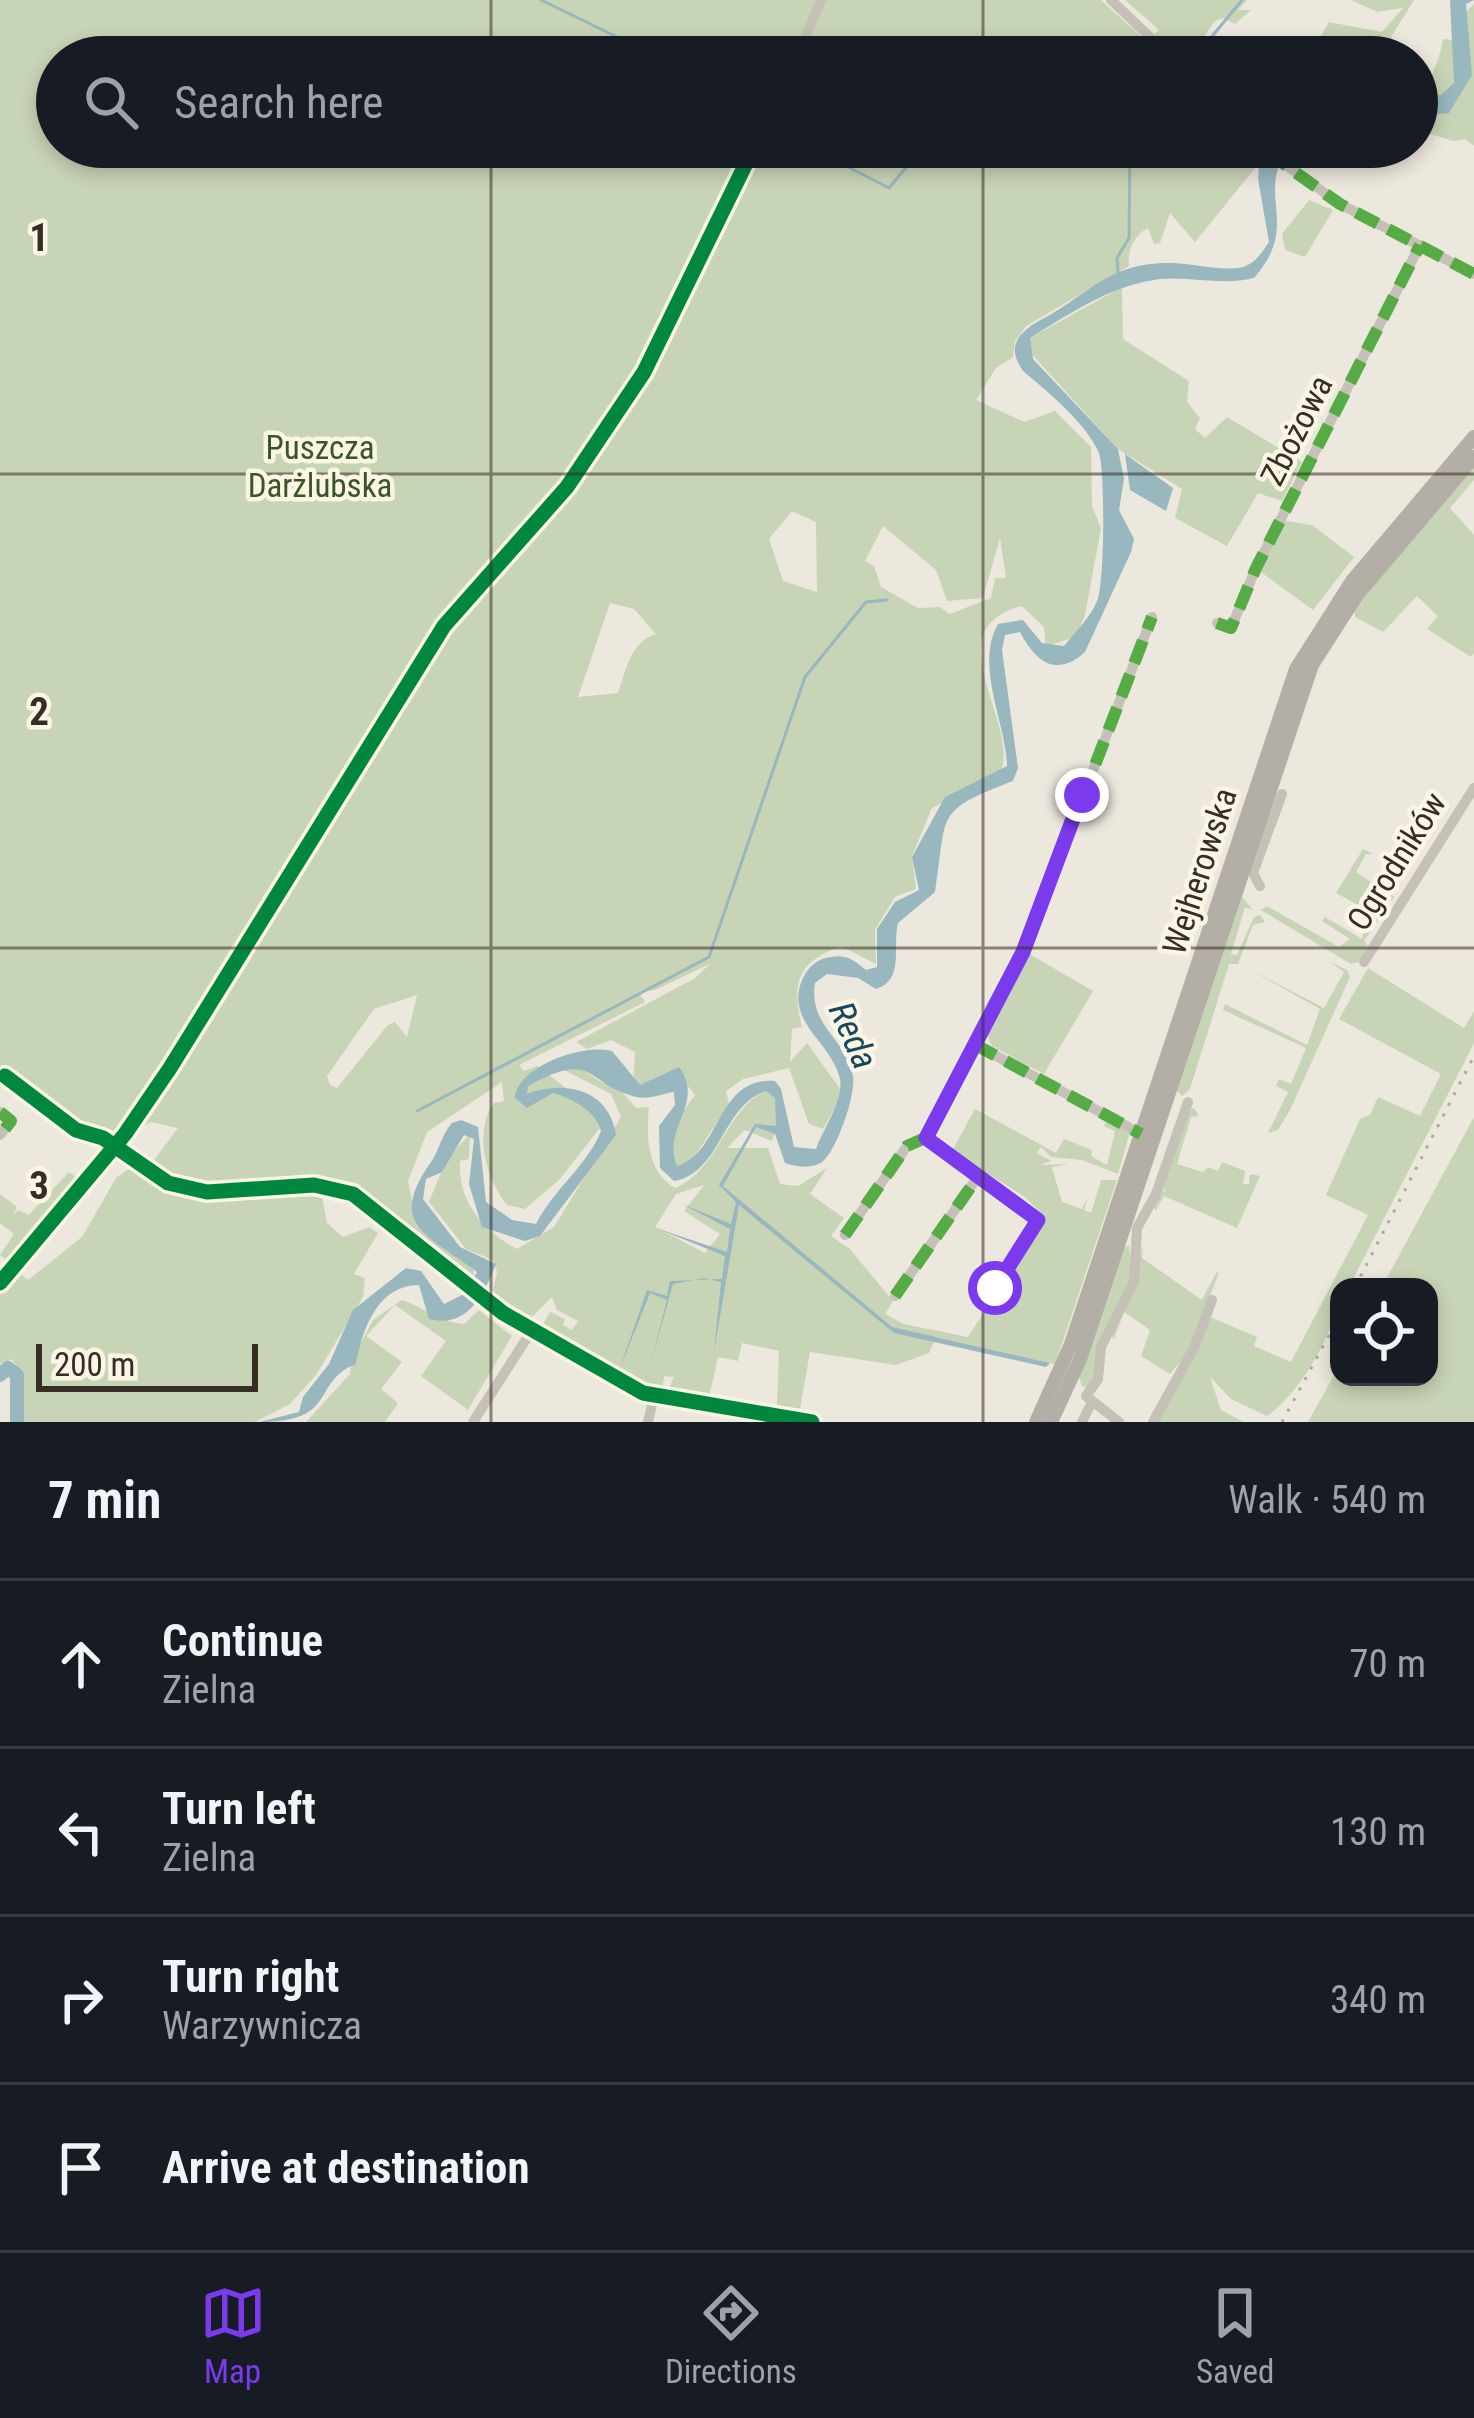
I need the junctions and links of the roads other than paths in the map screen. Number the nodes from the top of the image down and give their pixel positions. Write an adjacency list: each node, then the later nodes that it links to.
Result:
1 (821, 0): 3 (street)
2 (1111, 0): 4 (street)
3 (806, 36)
4 (1149, 36)
5 (744, 168): 24 (street)
6 (1289, 168): 7 (street)
7 (1420, 245): 8 (street); 12 (street, Zbożowa)
8 (1474, 274)
9 (1474, 436): 21 (main road, Wejherowska)
10 (1474, 457): 32 (main road, Wejherowska)
11 (1152, 617): 17 (street)
12 (1217, 623)
13 (1474, 788): 16 (street, Ogrodników)
14 (1282, 794): 15 (street)
15 (1260, 886)
16 (1364, 962)
17 (974, 1044): 21 (street); 23 (street)
18 (4, 1076): 24 (street)
19 (1188, 1102): 34 (street)
20 (0, 1112): 22 (street)
21 (1141, 1134): 32 (main road, Wejherowska)
22 (0, 1135)
23 (926, 1138): 25 (street); 26 (street)
24 (114, 1147): 27 (street); 31 (street)
25 (979, 1175): 28 (street); 29 (street)
26 (845, 1235)
27 (0, 1283)
28 (995, 1288)
29 (896, 1296)
30 (1212, 1300): 43 (street)
31 (532, 1330): 33 (street); 36 (street)
32 (1067, 1374): 39 (main road); 40 (main road)
33 (653, 1396): 35 (street); 37 (street)
34 (1092, 1402): 41 (street); 42 (street)
35 (721, 1416): 38 (street)
36 (473, 1422)
37 (648, 1422)
38 (812, 1422)
39 (1036, 1422)
40 (1051, 1422)
41 (1082, 1422)
42 (1119, 1422)
43 (1153, 1422)

